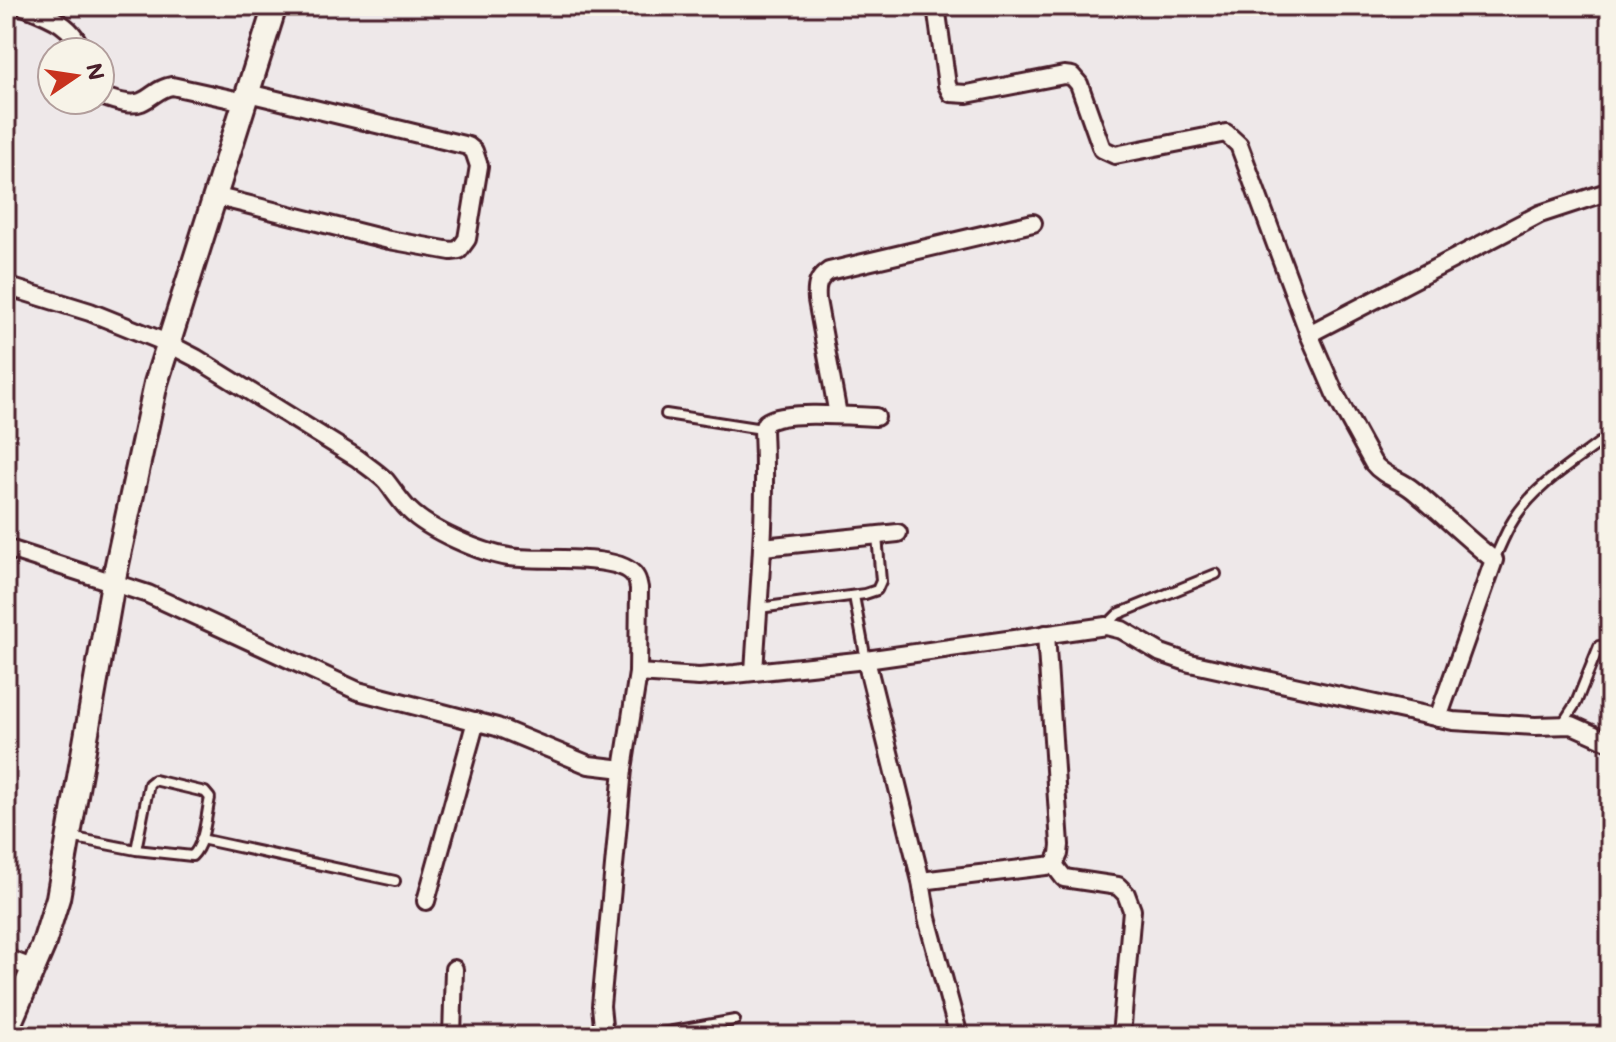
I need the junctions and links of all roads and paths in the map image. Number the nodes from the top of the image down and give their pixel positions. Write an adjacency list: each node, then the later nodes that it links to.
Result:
1 (23, 6): 4 (street)
2 (275, 6): 5 (street)
3 (936, 6): 11 (street)
4 (74, 36)
5 (246, 97): 6 (street); 8 (street); 8 (street)
6 (116, 100)
7 (1610, 191): 11 (street)
8 (214, 196): 12 (street)
9 (1033, 223): 14 (street)
10 (6, 286): 12 (street)
11 (1309, 334): 22 (street)
12 (167, 343): 24 (street); 32 (street)
13 (666, 414): 16 (lane)
14 (838, 415): 15 (street); 16 (street)
15 (876, 417)
16 (763, 429): 20 (street)
17 (1599, 443): 22 (lane)
18 (898, 533): 19 (street)
19 (877, 535): 20 (street); 25 (lane)
20 (763, 547): 26 (street)
21 (6, 548): 24 (street)
22 (1494, 560): 33 (street)
23 (1216, 574): 27 (lane)
24 (113, 583): 34 (street); 38 (street)
25 (854, 596): 26 (lane); 30 (lane)
26 (758, 608): 31 (street)
27 (1106, 626): 28 (street); 33 (street)
28 (1046, 634): 30 (street); 41 (street)
29 (1599, 646): 35 (lane)
30 (866, 660): 31 (street); 43 (street)
31 (754, 672): 32 (street)
32 (638, 673): 37 (street)
33 (1438, 718): 35 (street)
34 (476, 721): 37 (street); 44 (street)
35 (1563, 724): 36 (street)
36 (1610, 742)
37 (623, 769): 51 (street)
38 (70, 837): 40 (lane); 46 (street)
39 (201, 839): 40 (lane); 40 (lane); 42 (lane)
40 (136, 850)
41 (1054, 865): 43 (street); 54 (street)
42 (395, 881)
43 (921, 881): 53 (street)
44 (426, 901)
45 (6, 958): 46 (street)
46 (34, 969): 49 (street)
47 (454, 969): 50 (street)
48 (735, 1020): 52 (lane)
49 (6, 1032)
50 (452, 1036)
51 (604, 1036)
52 (645, 1036)
53 (959, 1036)
54 (1121, 1036)

